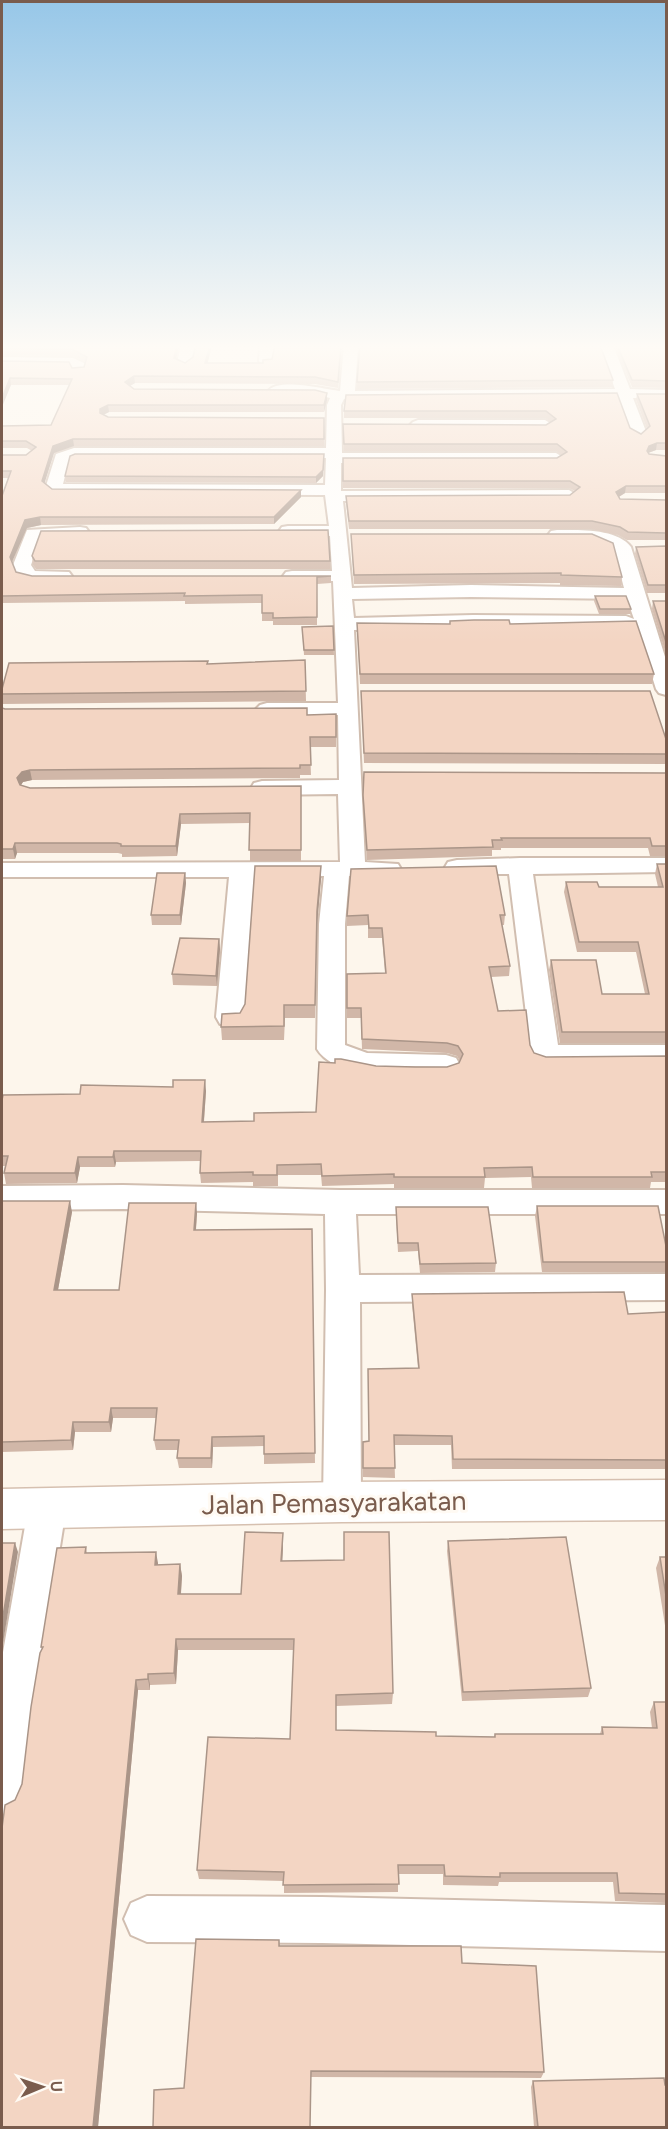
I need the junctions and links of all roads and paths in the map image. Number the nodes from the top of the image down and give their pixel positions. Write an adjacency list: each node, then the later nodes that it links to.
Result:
1 (334, 444): 4 (street)
2 (515, 444): 4 (street)
3 (552, 444): 7 (street)
4 (334, 456): 5 (street); 6 (street)
5 (182, 489): 6 (street); 8 (street)
6 (334, 493): 7 (street); 11 (street)
7 (573, 505): 14 (street)
8 (174, 510)
9 (269, 531): 11 (street)
10 (95, 532): 17 (street)
11 (338, 534): 13 (street); 19 (street)
12 (539, 535): 14 (street)
13 (359, 536)
14 (585, 536): 15 (street)
15 (622, 547): 16 (street); 20 (street)
16 (644, 547)
17 (80, 576)
18 (269, 576): 19 (street)
19 (341, 585): 20 (street); 22 (street)
20 (643, 599): 21 (street)
21 (644, 622): 22 (street); 23 (street)
22 (344, 624): 26 (street)
23 (666, 690): 25 (street)
24 (372, 692): 26 (street)
25 (643, 692)
26 (349, 700): 27 (street); 28 (street)
27 (243, 710)
28 (358, 777): 29 (street); 34 (street)
29 (244, 788)
30 (520, 865): 31 (street); 34 (street); 36 (street)
31 (666, 865)
32 (242, 869): 33 (street); 34 (street); 35 (street)
33 (2, 870)
34 (345, 870): 37 (street)
35 (230, 1017)
36 (666, 1055)
37 (446, 1065)
38 (2, 1198): 39 (street)
39 (340, 1202): 40 (street); 42 (street)
40 (666, 1202)
41 (666, 1287): 42 (street)
42 (344, 1290): 44 (street)
43 (666, 1500): 44 (street, Jalan Pemasyarakatan)
44 (342, 1502): 46 (street, Jalan Pemasyarakatan)
45 (2, 1509): 46 (street, Jalan Pemasyarakatan)
46 (47, 1509): 47 (street)
47 (2, 1794)
48 (147, 1919): 49 (street)
49 (666, 1928)

